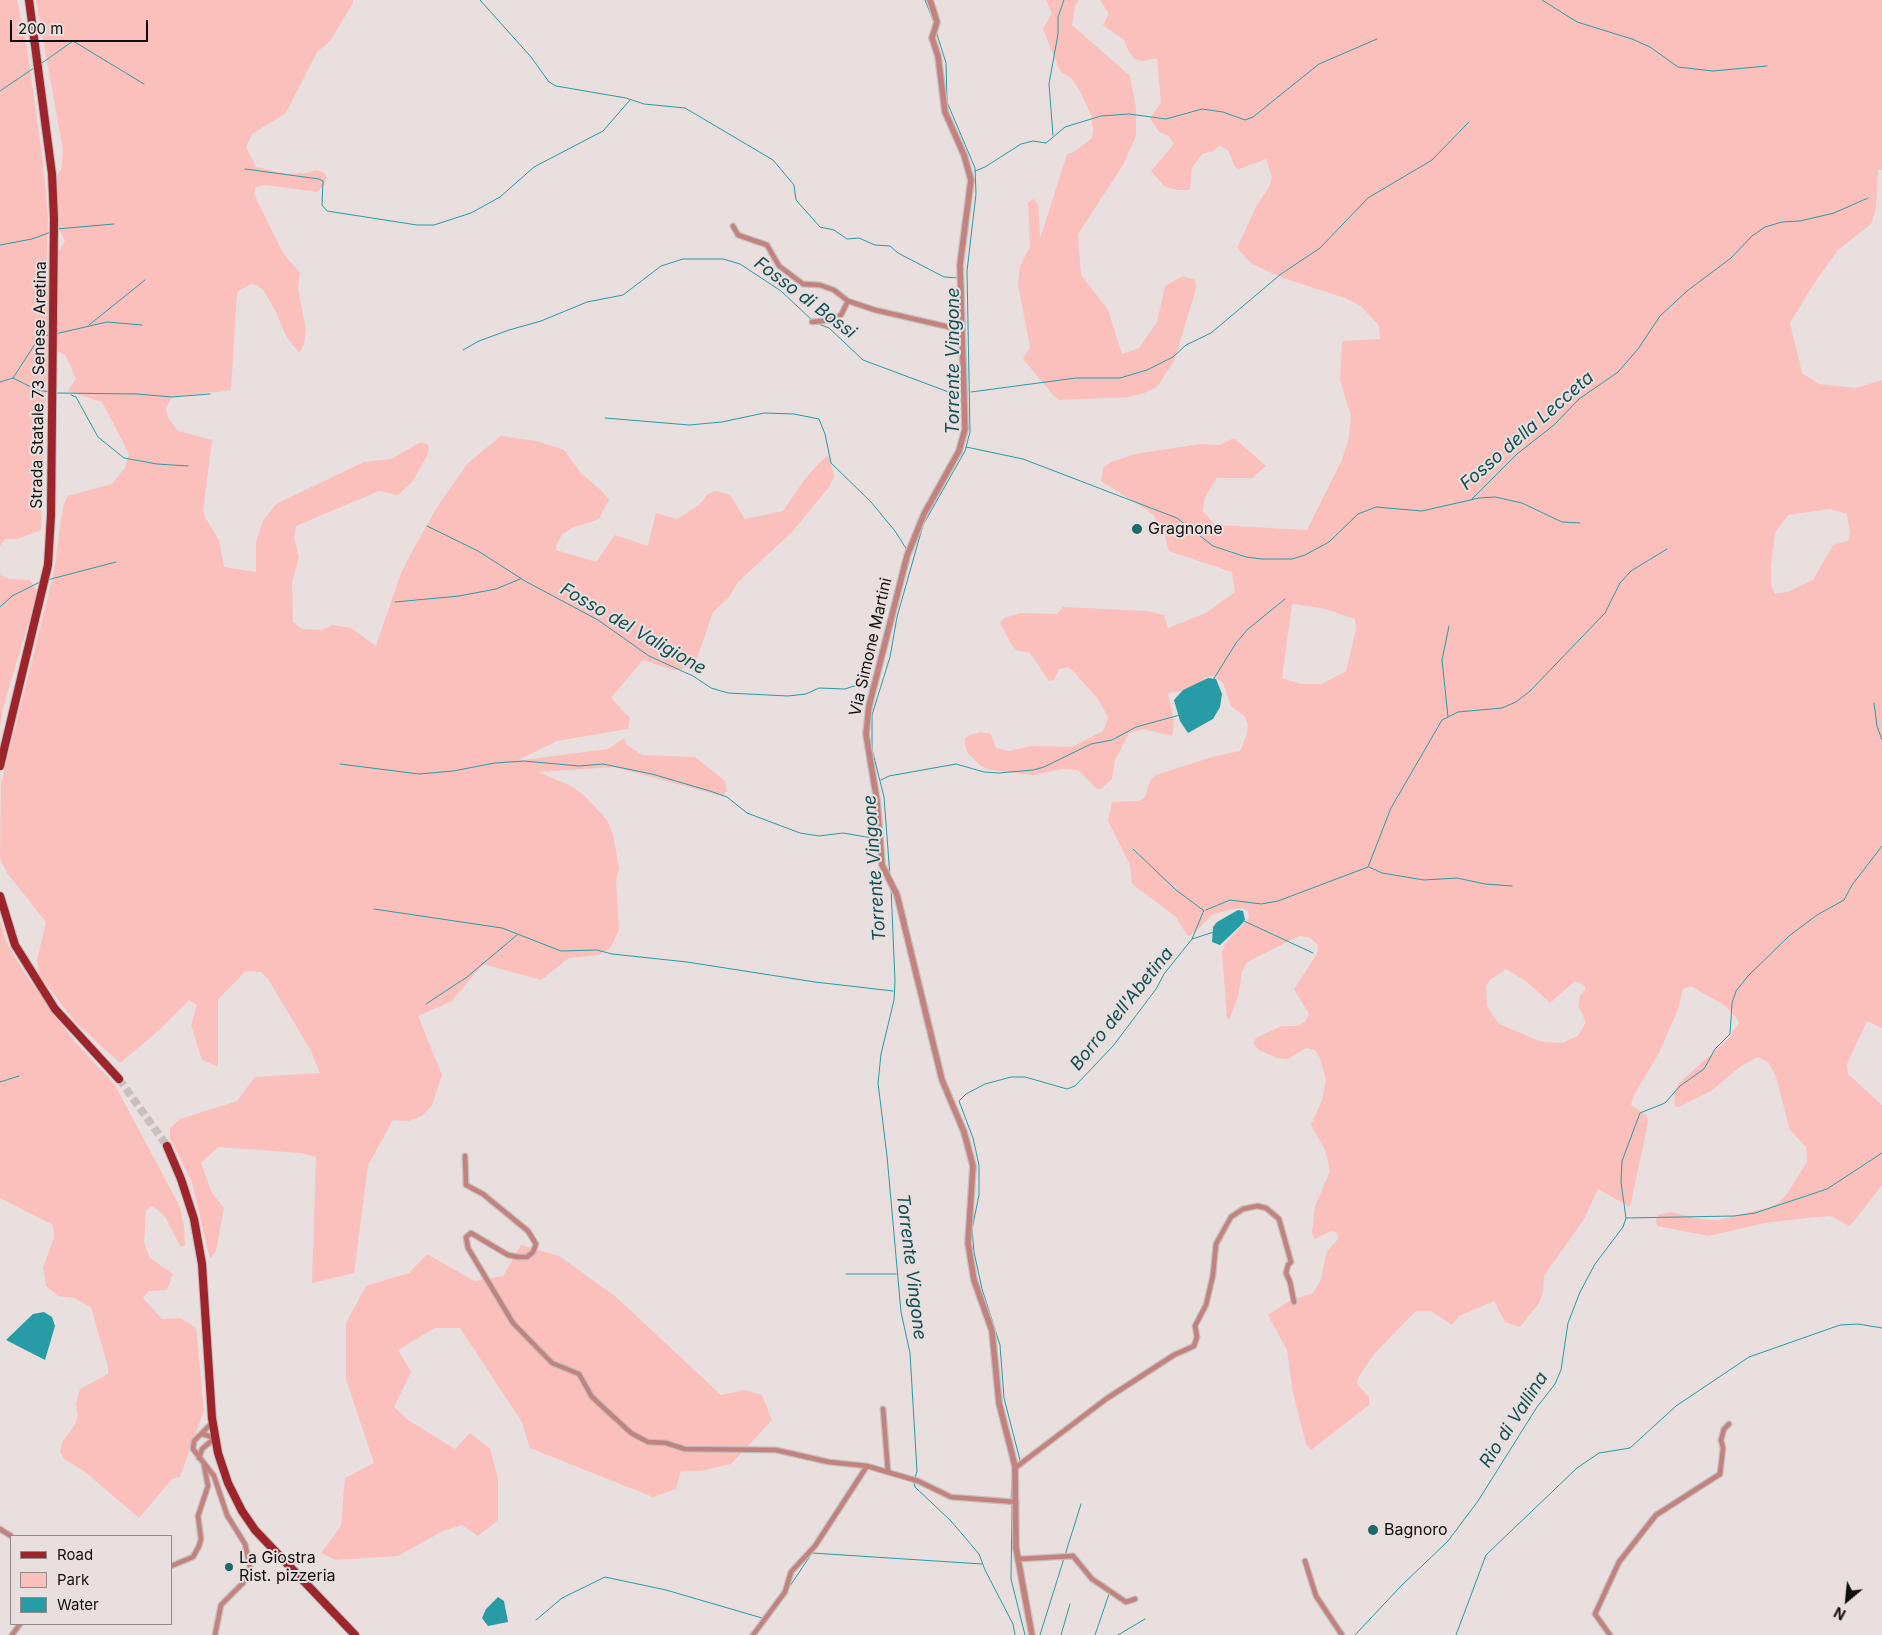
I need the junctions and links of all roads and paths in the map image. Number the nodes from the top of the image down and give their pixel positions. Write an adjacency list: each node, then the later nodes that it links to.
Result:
1 (28, 0): 7 (main road, Strada Statale 73 Senese Aretina)
2 (930, 0): 6 (street, Via Simone Martini)
3 (733, 226): 4 (street)
4 (848, 301): 5 (street); 6 (street)
5 (814, 321)
6 (962, 330): 23 (street, Via Simone Martini)
7 (0, 766)
8 (0, 896): 9 (main road)
9 (119, 1080)
10 (167, 1146): 14 (main road)
11 (465, 1156): 22 (street)
12 (1294, 1302): 23 (street)
13 (884, 1409): 24 (street)
14 (213, 1422): 16 (street); 17 (main road)
15 (1729, 1424): 35 (street)
16 (202, 1434): 17 (street); 20 (street)
17 (215, 1438): 18 (street); 19 (main road)
18 (206, 1445): 19 (street); 20 (street)
19 (218, 1453): 31 (main road)
20 (199, 1458): 21 (street)
21 (204, 1464): 28 (street); 30 (street)
22 (867, 1466): 24 (street); 32 (street)
23 (1015, 1468): 25 (street, Via Simone Martini)
24 (888, 1472): 25 (street)
25 (1016, 1502): 26 (street, Via Simone Martini)
26 (1019, 1559): 29 (street); 33 (street, Via Simone Martini)
27 (1305, 1561): 34 (street)
28 (172, 1566)
29 (1135, 1599)
30 (215, 1635)
31 (355, 1635)
32 (754, 1635)
33 (1032, 1635)
34 (1342, 1635)
35 (1610, 1635)

